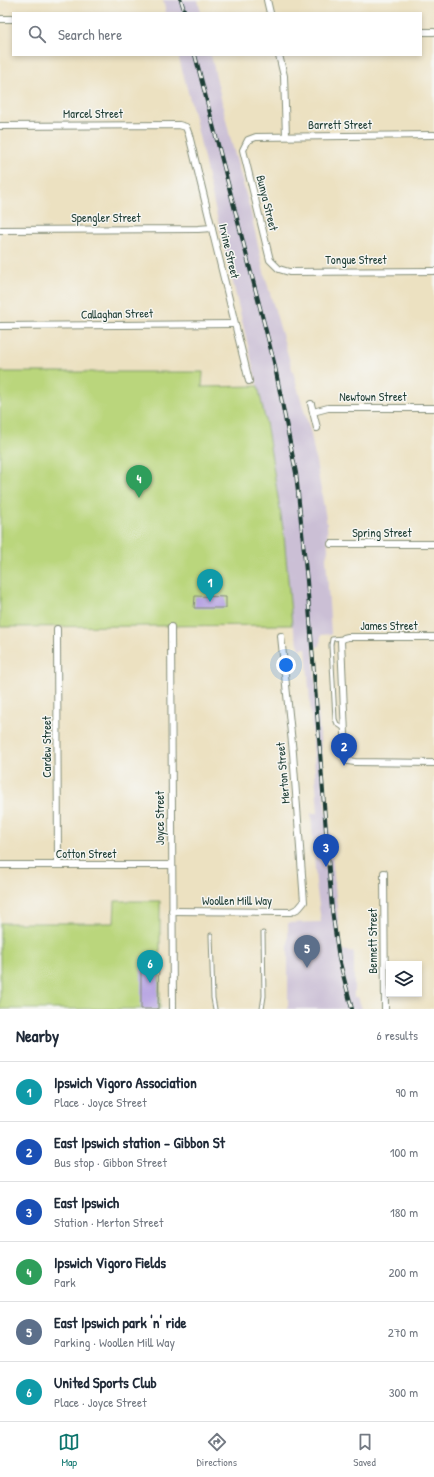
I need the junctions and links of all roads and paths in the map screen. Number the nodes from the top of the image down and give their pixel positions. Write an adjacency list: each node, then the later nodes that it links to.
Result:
1 (267, 0): 2 (street)
2 (270, 12)
3 (0, 19): 4 (street)
4 (12, 19)
5 (422, 32): 6 (street)
6 (434, 32)
7 (279, 56): 11 (street)
8 (0, 126): 9 (street, Marcel Street)
9 (186, 127): 13 (street, Irvine Street)
10 (434, 135): 11 (street, Barrett Street)
11 (286, 136): 12 (street, Barrett Street)
12 (248, 140): 15 (street, Bunya Street)
13 (212, 228): 14 (street, Spengler Street); 17 (street, Irvine Street)
14 (0, 230)
15 (279, 269): 16 (street, Tongue Street)
16 (434, 271)
17 (234, 324): 18 (street, Callaghan Street); 19 (street, Irvine Street)
18 (0, 326)
19 (248, 381)
20 (311, 404): 22 (street)
21 (434, 408): 22 (street, Newtown Street)
22 (313, 412): 23 (street)
23 (318, 428)
24 (331, 544): 25 (street, Spring Street)
25 (434, 544)
26 (171, 627): 35 (street, Joyce Street)
27 (57, 629): 34 (street, Cardew Street)
28 (281, 636): 37 (street, Merton Street)
29 (434, 637): 30 (street, James Street)
30 (344, 638): 31 (street); 31 (lane)
31 (345, 729): 32 (street)
32 (434, 762)
33 (0, 865): 34 (street, Cotton Street)
34 (58, 865): 35 (street, Cotton Street)
35 (172, 865): 38 (street, Joyce Street)
36 (384, 873): 44 (street, Bennett Street)
37 (301, 907): 38 (street, Woollen Mill Way)
38 (172, 912): 41 (street, Joyce Street)
39 (263, 933): 43 (lane)
40 (211, 936): 42 (lane)
41 (173, 1009)
42 (215, 1009)
43 (262, 1009)
44 (384, 1009)

